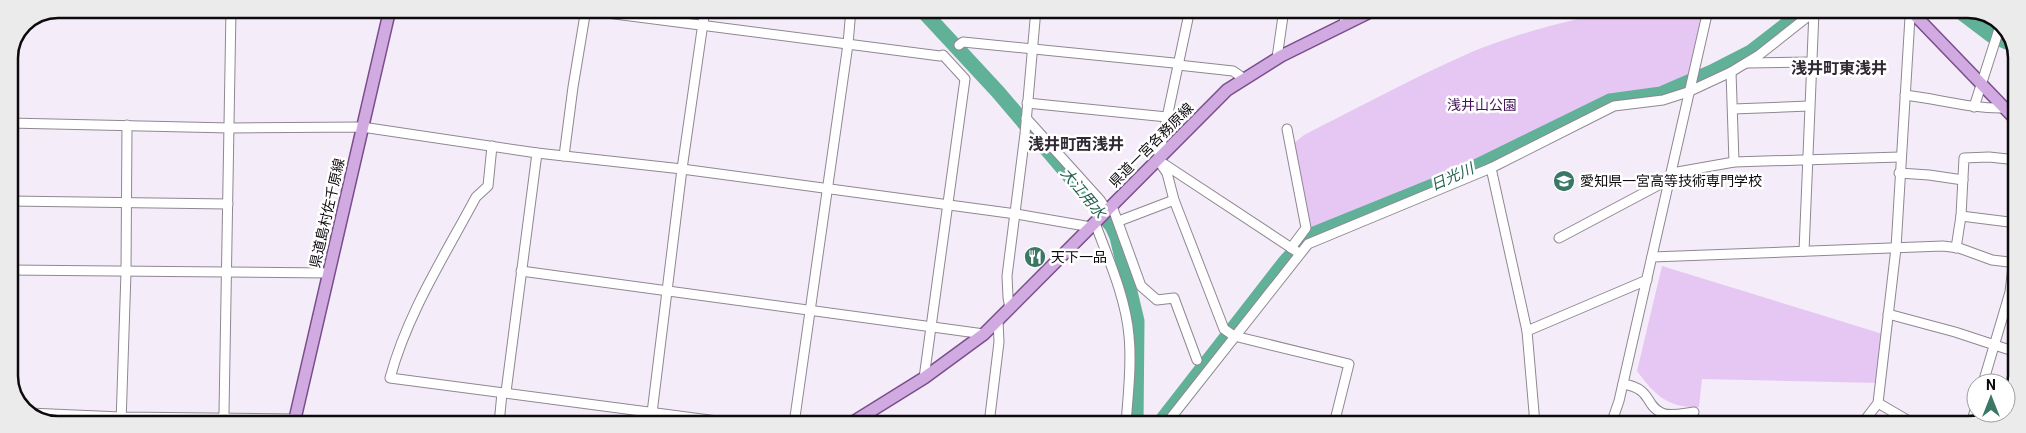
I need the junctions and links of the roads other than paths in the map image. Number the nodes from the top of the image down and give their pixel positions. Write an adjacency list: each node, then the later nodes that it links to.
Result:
1 (231, 18): 43 (street)
2 (388, 18): 42 (main road, 県道島村佐千原線)
3 (584, 18): 47 (street)
4 (648, 18): 18 (street)
5 (704, 18): 18 (street)
6 (850, 18): 20 (street)
7 (1035, 18): 22 (street)
8 (1188, 18): 26 (street)
9 (1283, 18): 23 (street)
10 (1345, 18): 17 (street)
11 (1357, 18): 17 (main road, 県道一宮各務原線)
12 (1706, 18): 30 (street)
13 (1806, 18): 25 (street)
14 (1814, 18): 24 (street)
15 (1910, 18): 31 (street)
16 (1918, 18): 29 (main road)
17 (1344, 24): 23 (main road, 県道一宮各務原線)
18 (703, 25): 20 (street); 54 (street)
19 (1999, 31): 29 (street)
20 (848, 44): 58 (street); 63 (street)
21 (959, 45): 22 (street)
22 (1032, 48): 26 (street); 32 (street)
23 (1277, 58): 28 (main road, 県道一宮各務原線)
24 (1811, 62): 25 (street); 33 (street)
25 (1746, 63): 27 (street)
26 (1178, 65): 28 (street); 38 (street)
27 (1731, 72): 30 (street); 35 (street)
28 (1243, 78): 50 (main road, 県道一宮各務原線)
29 (1981, 84): 34 (street); 36 (main road)
30 (1688, 92): 53 (street); 56 (street)
31 (1905, 95): 34 (street); 48 (street)
32 (1027, 102): 38 (street); 39 (street)
33 (1809, 106): 35 (street); 51 (street)
34 (1974, 107): 37 (street)
35 (1733, 109): 52 (street)
36 (2008, 110)
37 (2008, 113)
38 (1167, 116): 50 (street)
39 (1026, 118): 64 (street); 65 (street)
40 (18, 123): 41 (street)
41 (126, 126): 43 (street); 61 (street)
42 (362, 127): 43 (street); 45 (street); 81 (main road, 県道島村佐千原線)
43 (230, 128): 62 (street)
44 (1286, 129): 73 (street)
45 (492, 146): 46 (street); 99 (street)
46 (537, 153): 47 (street); 79 (street)
47 (564, 156): 54 (street)
48 (1900, 156): 51 (street); 55 (street)
49 (2008, 159): 57 (street)
50 (1158, 160): 59 (street); 64 (main road, 県道一宮各務原線); 73 (street)
51 (1806, 160): 52 (street); 74 (street)
52 (1734, 162): 56 (street)
53 (1491, 168): 73 (street); 90 (street)
54 (682, 169): 58 (street); 83 (street)
55 (1899, 173): 57 (street); 71 (street)
56 (1671, 176): 70 (street); 75 (street)
57 (1963, 180): 66 (street)
58 (827, 190): 63 (street); 86 (street)
59 (1174, 200): 67 (street); 92 (street)
60 (18, 201): 61 (street)
61 (126, 204): 62 (street); 80 (street)
62 (228, 204): 78 (street)
63 (947, 205): 65 (street); 89 (street)
64 (1109, 209): 67 (street); 69 (main road, 県道一宮各務原線)
65 (1016, 214): 69 (street); 85 (street)
66 (1961, 216): 68 (street); 72 (street)
67 (1119, 220): 95 (street)
68 (2008, 222)
69 (1094, 223): 85 (main road, 県道一宮各務原線); 114 (street)
70 (1559, 238)
71 (1896, 248): 72 (street); 74 (street); 87 (street)
72 (1956, 248): 76 (street)
73 (1295, 251): 92 (street)
74 (1804, 251): 75 (street)
75 (1652, 257): 82 (street)
76 (2008, 261)
77 (18, 270): 80 (street)
78 (226, 271): 80 (street); 81 (street); 106 (street)
79 (521, 271): 83 (street); 99 (street)
80 (126, 272): 105 (street)
81 (329, 272): 107 (main road, 県道島村佐千原線)
82 (1647, 280): 90 (street); 98 (street)
83 (666, 292): 86 (street); 102 (street)
84 (2008, 299): 93 (street)
85 (1010, 309): 88 (main road, 県道一宮各務原線)
86 (809, 311): 89 (street); 111 (street)
87 (1888, 314): 93 (street); 100 (street)
88 (998, 321): 91 (main road, 県道一宮各務原線); 113 (street)
89 (930, 327): 91 (street); 97 (street)
90 (1527, 331): 117 (street)
91 (984, 334): 97 (main road, 県道一宮各務原線)
92 (1234, 336): 115 (street); 116 (street)
93 (1995, 345): 94 (street); 96 (street)
94 (2008, 349)
95 (1197, 360)
96 (1986, 373)
97 (924, 378): 112 (main road, 県道一宮各務原線)
98 (1623, 384): 101 (street); 118 (street)
99 (504, 392): 102 (street); 108 (street)
100 (1878, 403): 119 (street); 120 (street)
101 (1694, 412)
102 (650, 413): 109 (street); 110 (street)
103 (49, 414): 104 (street)
104 (68, 416)
105 (121, 416)
106 (223, 416)
107 (296, 416)
108 (500, 416)
109 (649, 416)
110 (675, 416)
111 (795, 416)
112 (863, 416)
113 (990, 416)
114 (1127, 416)
115 (1172, 416)
116 (1336, 416)
117 (1534, 416)
118 (1613, 416)
119 (1868, 416)
120 (1900, 416)

